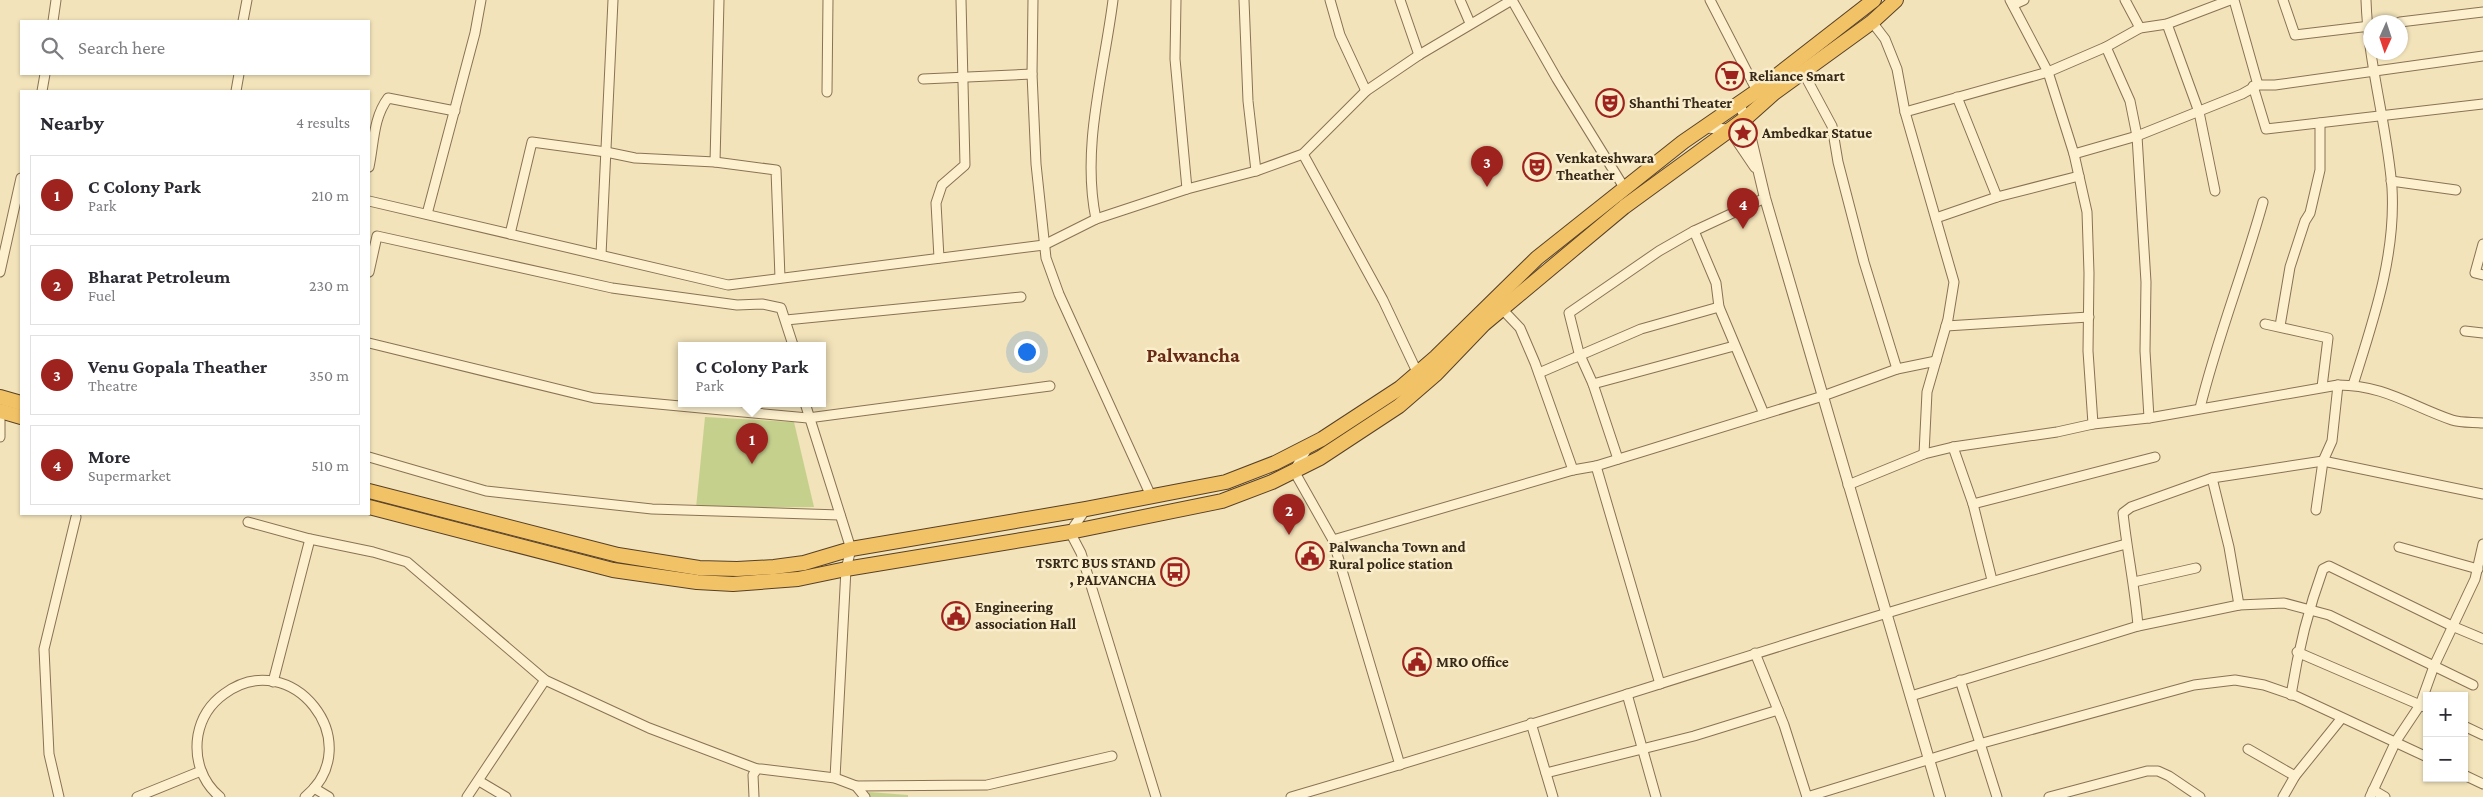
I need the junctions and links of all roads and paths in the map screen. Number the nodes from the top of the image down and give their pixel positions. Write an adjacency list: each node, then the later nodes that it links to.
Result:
1 (56, 0): 27 (street)
2 (247, 0): 28 (street)
3 (481, 0): 56 (street)
4 (613, 0): 66 (street)
5 (719, 0): 70 (street)
6 (828, 0): 52 (street)
7 (961, 0): 45 (street)
8 (1033, 0): 42 (street)
9 (1113, 0): 86 (street)
10 (1176, 0): 76 (street)
11 (1244, 0): 71 (street)
12 (1330, 0): 50 (street)
13 (1400, 0): 36 (street)
14 (1460, 0): 31 (street)
15 (1512, 0): 31 (street); 77 (street)
16 (1710, 0): 51 (street)
17 (1874, 0): 51 (highway)
18 (1896, 0): 30 (highway)
19 (2024, 0): 24 (street)
20 (2125, 0): 34 (street)
21 (2232, 0): 32 (street); 47 (street)
22 (2283, 0): 33 (street)
23 (2366, 0): 26 (street)
24 (2011, 2): 41 (street)
25 (2483, 12): 29 (street)
26 (2368, 15)
27 (53, 20)
28 (243, 20)
29 (2408, 21)
30 (1872, 22): 40 (highway); 57 (street)
31 (1470, 23): 36 (street)
32 (2167, 24): 34 (street); 58 (street)
33 (2363, 27)
34 (2140, 28): 35 (street)
35 (2106, 46): 41 (street); 64 (street)
36 (1419, 55): 50 (street)
37 (2483, 56): 39 (street)
38 (2371, 60): 39 (street)
39 (2372, 71): 47 (street); 59 (street)
40 (1803, 72): 60 (highway); 112 (street)
41 (2048, 72): 53 (street); 68 (street)
42 (1032, 74): 45 (street); 90 (street)
43 (45, 75): 48 (street)
44 (239, 75): 49 (street)
45 (962, 76): 46 (street); 92 (street)
46 (923, 79)
47 (2255, 85): 58 (street); 61 (street)
48 (42, 90)
49 (236, 90)
50 (1366, 91): 67 (street)
51 (1757, 91): 54 (highway)
52 (827, 92)
53 (1957, 97): 57 (street); 80 (street)
54 (1738, 103): 60 (street); 62 (highway)
55 (2483, 104): 59 (street)
56 (455, 111): 65 (street); 84 (street)
57 (1905, 112): 85 (street)
58 (2199, 112): 64 (street); 79 (street)
59 (2382, 116): 61 (street); 74 (street)
60 (1746, 118): 63 (highway); 72 (street)
61 (2320, 123): 104 (street)
62 (1704, 127): 63 (street); 77 (highway)
63 (1730, 130): 72 (street); 99 (highway)
64 (2137, 136): 68 (street); 130 (street)
65 (370, 146): 69 (street)
66 (606, 152): 70 (street); 88 (street); 91 (street)
67 (1303, 154): 71 (street); 114 (street)
68 (2074, 154): 73 (street)
69 (370, 162)
70 (715, 162): 96 (street)
71 (1256, 172): 76 (street)
72 (1759, 172): 81 (street)
73 (2079, 176): 80 (street); 100 (street)
74 (2390, 181): 78 (street); 117 (street)
75 (20, 182): 94 (street)
76 (1187, 189): 86 (street)
77 (1624, 189): 114 (highway)
78 (2456, 190)
79 (2215, 191)
80 (1997, 197): 85 (street)
81 (1765, 198): 87 (street); 120 (street)
82 (370, 201): 84 (street)
83 (2263, 202): 124 (street)
84 (427, 214): 88 (street)
85 (1936, 218): 103 (street)
86 (1096, 219): 90 (street)
87 (1694, 230): 98 (street); 110 (street)
88 (510, 234): 91 (street)
89 (2483, 244): 95 (street)
90 (1044, 245): 92 (street); 148 (street)
91 (601, 255): 96 (street)
92 (939, 258): 96 (street)
93 (370, 268): 101 (street)
94 (0, 272)
95 (2483, 275)
96 (780, 278)
97 (1021, 296): 101 (street)
98 (1719, 307): 109 (street); 110 (street)
99 (1502, 309): 113 (street); 143 (highway)
100 (2089, 317): 103 (street); 132 (street)
101 (786, 320): 107 (street)
102 (2265, 324): 104 (street)
103 (1946, 326): 111 (street)
104 (2280, 326): 119 (street)
105 (2465, 331): 106 (street)
106 (2483, 333)
107 (792, 342)
108 (370, 343): 129 (street)
109 (1734, 346): 115 (street); 126 (street)
110 (1579, 353): 113 (street); 115 (street)
111 (1936, 361): 112 (street); 136 (street)
112 (1897, 369): 120 (street)
113 (1539, 372): 142 (street)
114 (1418, 374): 134 (highway)
115 (1593, 384): 139 (street)
116 (2338, 384): 117 (street); 119 (street); 140 (street)
117 (2354, 385): 131 (street)
118 (1050, 386): 129 (street)
119 (2322, 387): 124 (street)
120 (1823, 396): 126 (street); 145 (street)
121 (0, 397): 122 (highway)
122 (20, 403)
123 (806, 407): 129 (street)
124 (2200, 408): 130 (street)
125 (0, 411): 128 (highway)
126 (1764, 414): 139 (street)
127 (0, 416): 133 (street)
128 (20, 417)
129 (808, 418): 153 (street)
130 (2149, 418): 132 (street)
131 (2483, 423)
132 (2093, 424): 135 (street)
133 (0, 437)
134 (1308, 446): 143 (street); 148 (highway)
135 (1953, 447): 136 (street); 149 (street)
136 (1924, 454): 145 (street)
137 (370, 457): 153 (street)
138 (2155, 457): 149 (street)
139 (1618, 460): 141 (street)
140 (2323, 461): 144 (street); 147 (street); 152 (street)
141 (1596, 466): 142 (street); 180 (street)
142 (1573, 470): 158 (street)
143 (1294, 471): 156 (highway); 158 (street)
144 (2212, 478): 159 (street); 168 (street)
145 (1848, 486): 170 (street)
146 (370, 491): 162 (highway)
147 (2483, 494)
148 (1151, 496): 151 (highway)
149 (1972, 504): 166 (street)
150 (370, 507): 164 (highway)
151 (1086, 509): 156 (street); 162 (highway)
152 (2316, 510)
153 (840, 515): 162 (street)
154 (76, 517): 212 (street)
155 (248, 522): 157 (street)
156 (1070, 532): 164 (highway); 221 (street)
157 (310, 540): 177 (street); 179 (street)
158 (1333, 540): 199 (street)
159 (2126, 544): 166 (street); 167 (street)
160 (2483, 544): 165 (street)
161 (2400, 547): 165 (street)
162 (852, 549): 164 (street)
163 (2196, 568): 167 (street)
164 (846, 569): 205 (street)
165 (2478, 569): 172 (street)
166 (1992, 580): 170 (street)
167 (2134, 582): 171 (street)
168 (2239, 605): 169 (street); 171 (street)
169 (2310, 610): 172 (street); 175 (street); 176 (street)
170 (1886, 614): 174 (street); 185 (street)
171 (2138, 626): 178 (street)
172 (2452, 626): 173 (street); 176 (street)
173 (2483, 639)
174 (1755, 652): 180 (street); 187 (street)
175 (2298, 652): 184 (street); 186 (street)
176 (2434, 666): 181 (street); 182 (street)
177 (545, 680): 200 (street); 206 (street)
178 (1960, 680): 185 (street); 193 (street)
179 (273, 682): 201 (street); 209 (street)
180 (1660, 684): 183 (street)
181 (2474, 685)
182 (2427, 692)
183 (1627, 694): 189 (street); 194 (street)
184 (2291, 695): 188 (street); 193 (street)
185 (1911, 696): 198 (street)
186 (2423, 707): 192 (street)
187 (1778, 710): 194 (street); 225 (street)
188 (2341, 719): 192 (street); 203 (street)
189 (1531, 723): 199 (street); 202 (street)
190 (2468, 728): 191 (street)
191 (2483, 735)
192 (2396, 741): 196 (street); 210 (street)
193 (1979, 744): 198 (street); 227 (street)
194 (1640, 747): 202 (street); 224 (street)
195 (2248, 749): 203 (street)
196 (2423, 755)
197 (1112, 756): 208 (street)
198 (1930, 758): 225 (street); 226 (street)
199 (1400, 765): 222 (street)
200 (757, 769): 205 (street); 219 (street)
201 (201, 771): 211 (street); 214 (street)
202 (1546, 773): 223 (street)
203 (2295, 776): 230 (street)
204 (2468, 777): 207 (street)
205 (835, 778): 208 (street)
206 (479, 781): 217 (street); 218 (street)
207 (2483, 784)
208 (856, 786): 220 (street)
209 (314, 788): 215 (street); 216 (street)
210 (2371, 794): 231 (street)
211 (149, 795): 213 (street)
212 (59, 797)
213 (137, 797)
214 (220, 797)
215 (305, 797)
216 (329, 797)
217 (466, 797)
218 (506, 797)
219 (754, 797)
220 (865, 797)
221 (1156, 797)
222 (1291, 797)
223 (1553, 797)
224 (1656, 797)
225 (1807, 797)
226 (1940, 797)
227 (1997, 797)
228 (2049, 797): 229 (street)
229 (2200, 797)
230 (2283, 797)
231 (2385, 797)

